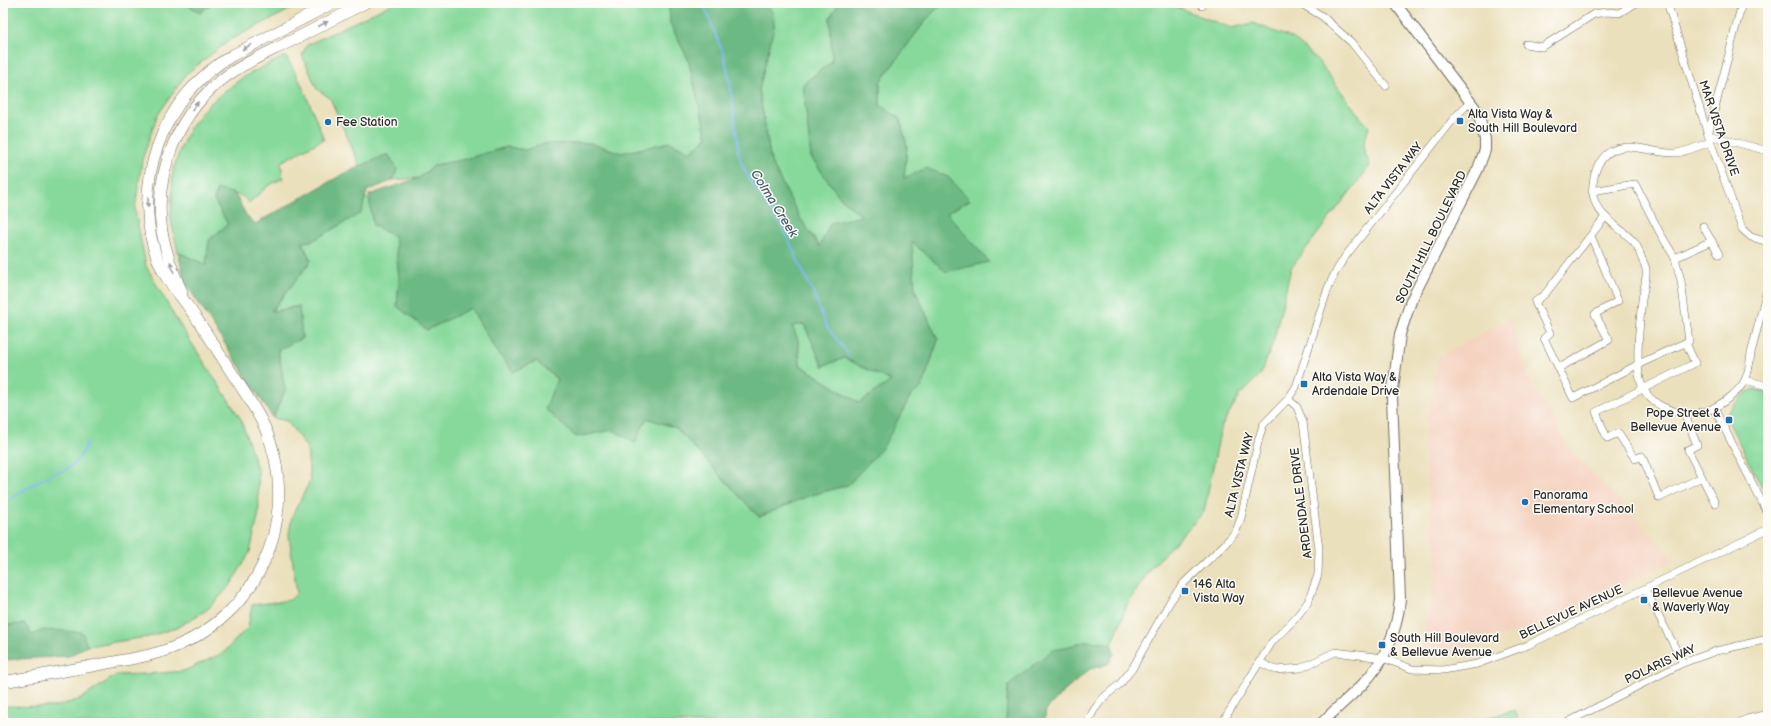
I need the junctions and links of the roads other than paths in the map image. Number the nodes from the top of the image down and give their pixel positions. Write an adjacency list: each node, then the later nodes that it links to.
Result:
1 (333, 3): 24 (main road, one-way to 24)
2 (365, 3): 24 (main road, one-way to 2)
3 (1300, 3): 11 (street)
4 (1395, 3): 12 (street, SOUTH HILL BOULEVARD)
5 (1425, 3): 6 (street)
6 (1437, 3)
7 (1636, 3): 10 (street)
8 (1742, 3): 13 (street)
9 (1668, 5): 13 (street, MAR VISTA DRIVE)
10 (1526, 44)
11 (1386, 86)
12 (1471, 101): 31 (street, ALTA VISTA WAY); 40 (street, SOUTH HILL BOULEVARD)
13 (1710, 139): 14 (street); 15 (street); 20 (street, MAR VISTA DRIVE)
14 (1768, 151)
15 (1592, 191): 16 (street); 22 (street)
16 (1605, 217): 18 (street); 26 (street)
17 (1703, 226): 19 (street)
18 (1591, 236): 27 (street); 27 (street)
19 (1712, 241): 21 (street); 22 (street)
20 (1768, 242)
21 (1719, 254)
22 (1675, 258): 25 (street)
23 (1768, 286): 28 (street)
24 (187, 304): 43 (main road)
25 (1686, 343): 26 (street); 30 (street)
26 (1639, 364): 27 (street); 30 (street)
27 (1559, 368)
28 (1745, 380): 29 (street); 32 (street)
29 (1768, 386)
30 (1643, 388): 33 (street); 34 (street)
31 (1288, 399): 41 (street, ARDENDALE DRIVE); 45 (street, ALTA VISTA WAY)
32 (1714, 408): 33 (street); 36 (street)
33 (1684, 413): 34 (street)
34 (1702, 477): 35 (street)
35 (1715, 503)
36 (1768, 514)
37 (1768, 529): 38 (street, BELLEVUE AVENUE)
38 (1645, 589): 40 (street, BELLEVUE AVENUE); 42 (street)
39 (1768, 640): 42 (street, POLARIS WAY)
40 (1383, 658): 41 (street, BELLEVUE AVENUE); 47 (street, SOUTH HILL BOULEVARD)
41 (1259, 662): 46 (street, ARDENDALE DRIVE)
42 (1683, 663): 48 (street, POLARIS WAY)
43 (3, 682)
44 (1768, 714): 49 (street)
45 (1087, 723)
46 (1222, 723)
47 (1322, 723)
48 (1566, 723)
49 (1739, 723)

